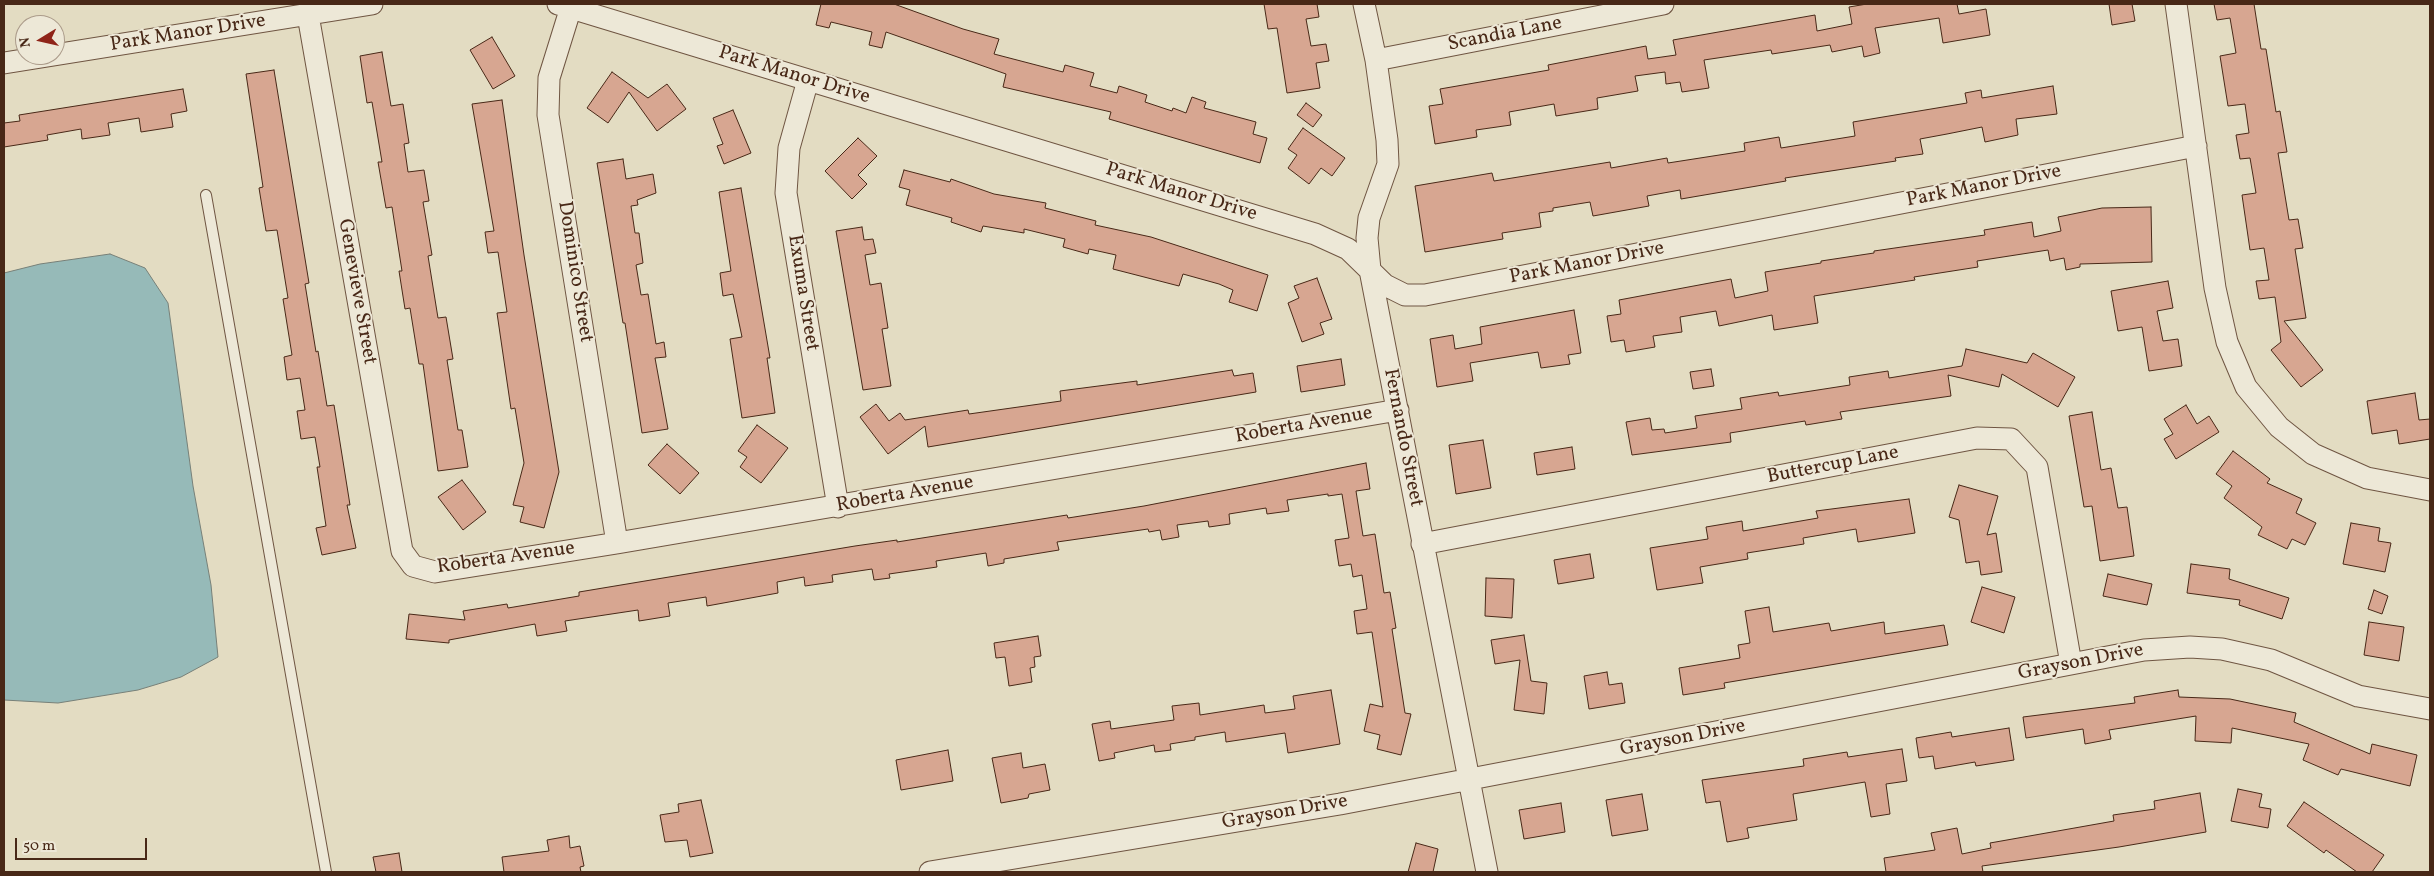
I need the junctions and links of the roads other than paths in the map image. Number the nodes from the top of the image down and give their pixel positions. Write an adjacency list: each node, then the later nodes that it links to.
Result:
1 (372, 4): 6 (street, Park Manor Drive)
2 (1364, 4): 7 (street, Fernando Street)
3 (1663, 4): 7 (street, Scandia Lane)
4 (2176, 4): 10 (street)
5 (567, 5): 9 (street, Park Manor Drive); 16 (street, Dominico Street)
6 (308, 15): 8 (street, Park Manor Drive); 18 (street, Genevieve Street)
7 (1376, 60): 12 (street, Fernando Street)
8 (4, 63)
9 (808, 80): 12 (street, Park Manor Drive); 15 (street, Exuma Street)
10 (2196, 146): 12 (street, Park Manor Drive); 14 (street)
11 (206, 195): 22 (lane)
12 (1370, 270): 13 (street, Fernando Street)
13 (1398, 410): 15 (street, Roberta Avenue); 17 (street, Fernando Street)
14 (2430, 490)
15 (838, 507): 16 (street, Roberta Avenue)
16 (617, 543): 18 (street, Roberta Avenue)
17 (1422, 544): 19 (street, Buttercup Lane); 21 (street, Fernando Street)
18 (413, 566)
19 (2072, 664): 20 (street, Grayson Drive); 21 (street, Grayson Drive)
20 (2430, 709)
21 (1470, 780): 23 (street, Grayson Drive); 24 (street, Fernando Street)
22 (326, 872)
23 (930, 872)
24 (1487, 872)

